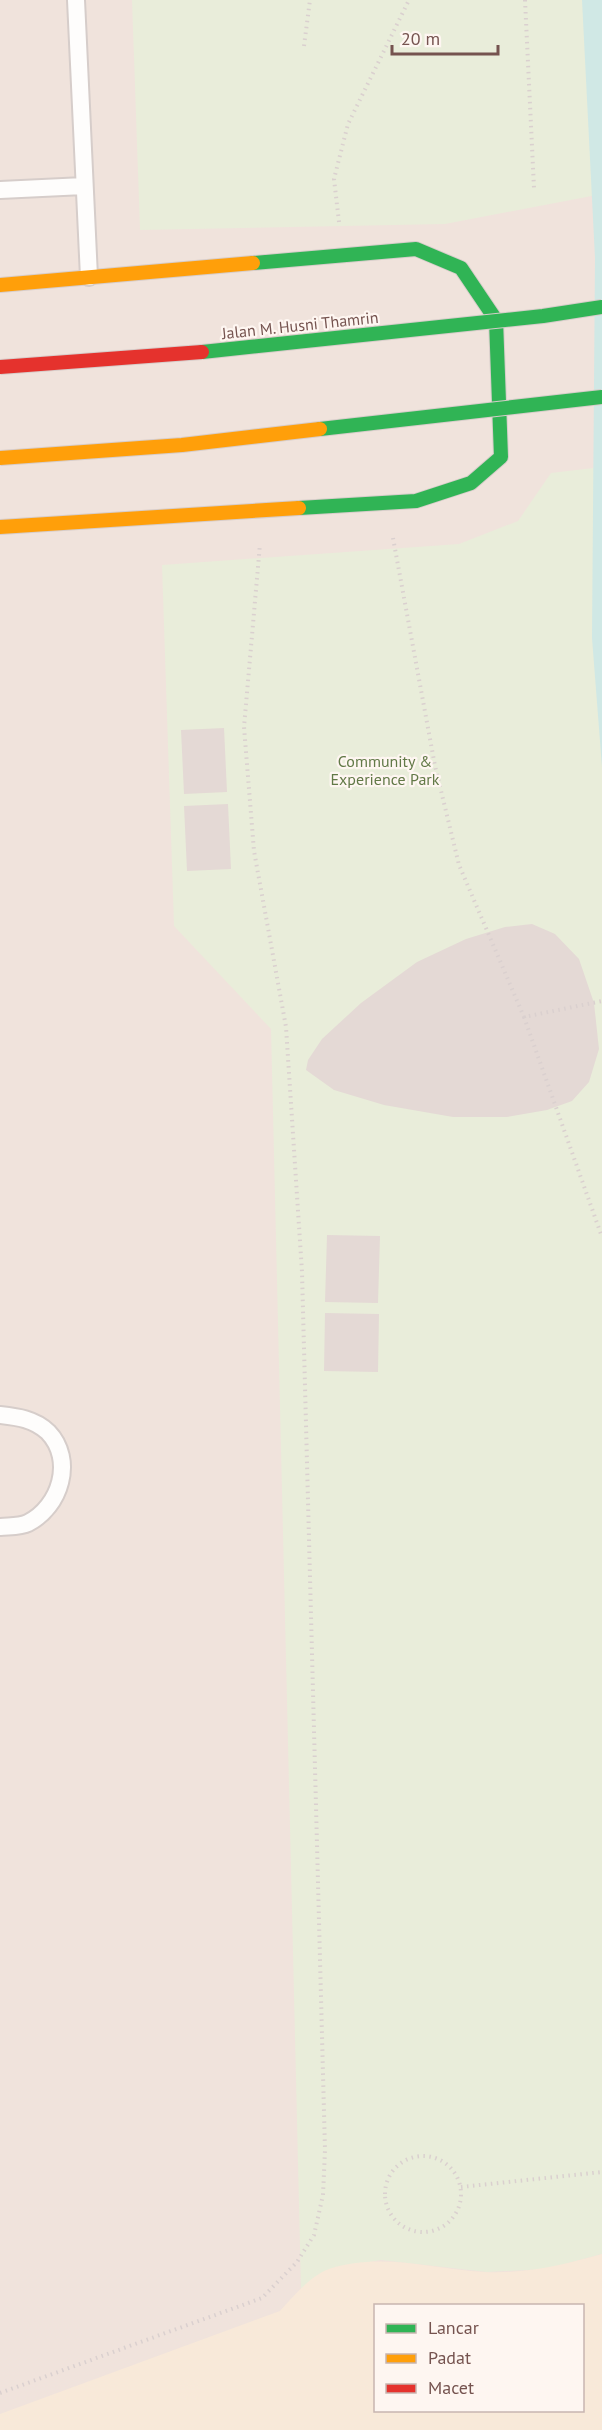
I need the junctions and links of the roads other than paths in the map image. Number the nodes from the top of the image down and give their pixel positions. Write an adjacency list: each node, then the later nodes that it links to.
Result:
1 (76, 0): 2 (lane)
2 (84, 186): 3 (lane); 4 (lane)
3 (0, 190)
4 (89, 277): 5 (main road); 10 (main road)
5 (0, 285)
6 (602, 307): 7 (main road, Jalan M. Husni Thamrin, bridge)
7 (0, 368)
8 (602, 397): 9 (main road, bridge)
9 (0, 458)
10 (0, 527)
11 (0, 1415): 12 (lane)
12 (0, 1527)

